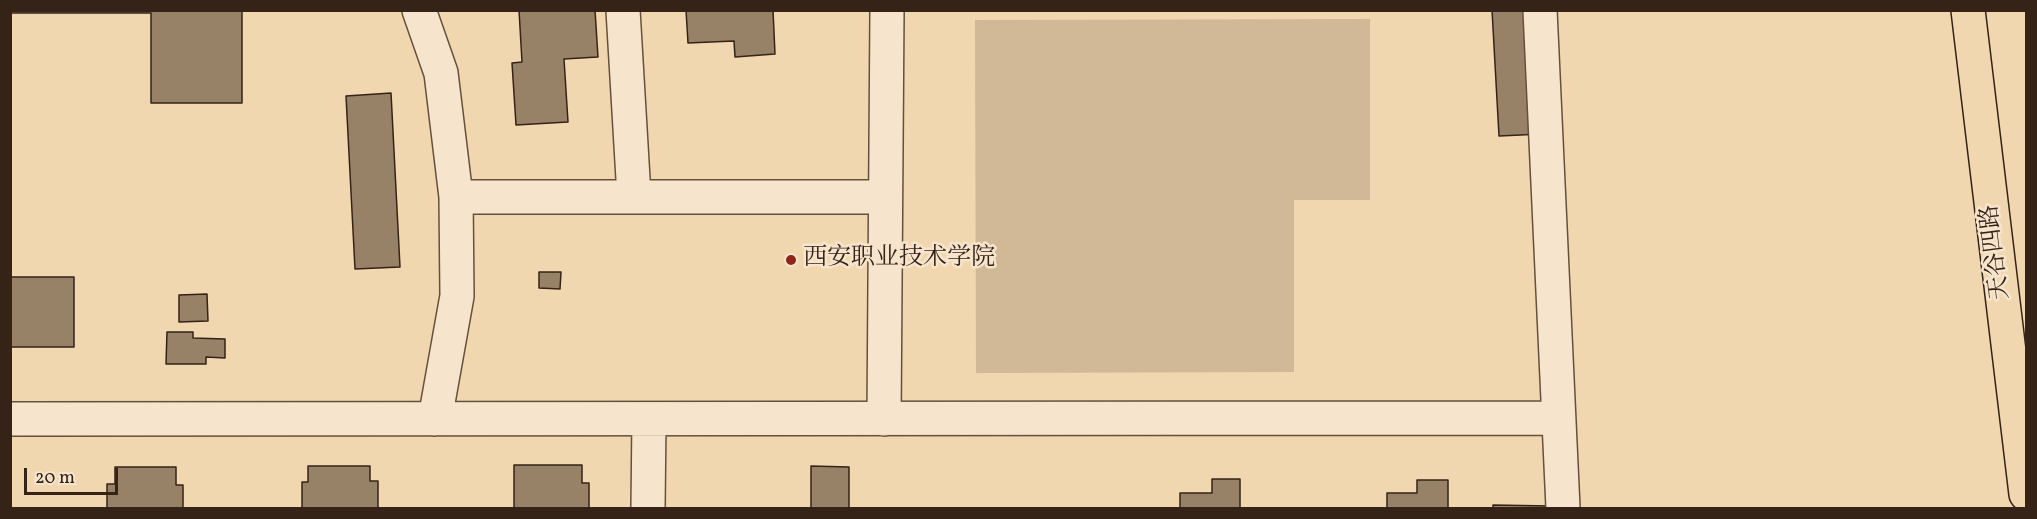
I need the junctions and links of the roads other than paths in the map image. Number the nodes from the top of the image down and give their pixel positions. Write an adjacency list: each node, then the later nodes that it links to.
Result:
1 (419, 10): 7 (street)
2 (623, 10): 6 (street)
3 (887, 10): 8 (street)
4 (1540, 10): 9 (street)
5 (1968, 10): 14 (main road, 天谷四路)
6 (634, 196): 7 (street); 8 (street)
7 (456, 197): 11 (street)
8 (885, 197): 13 (street)
9 (1558, 418): 13 (street); 16 (street)
10 (10, 419): 11 (street)
11 (435, 419): 12 (street)
12 (649, 419): 13 (street); 15 (street)
13 (884, 419)
14 (2026, 494)
15 (648, 508)
16 (1563, 508)

